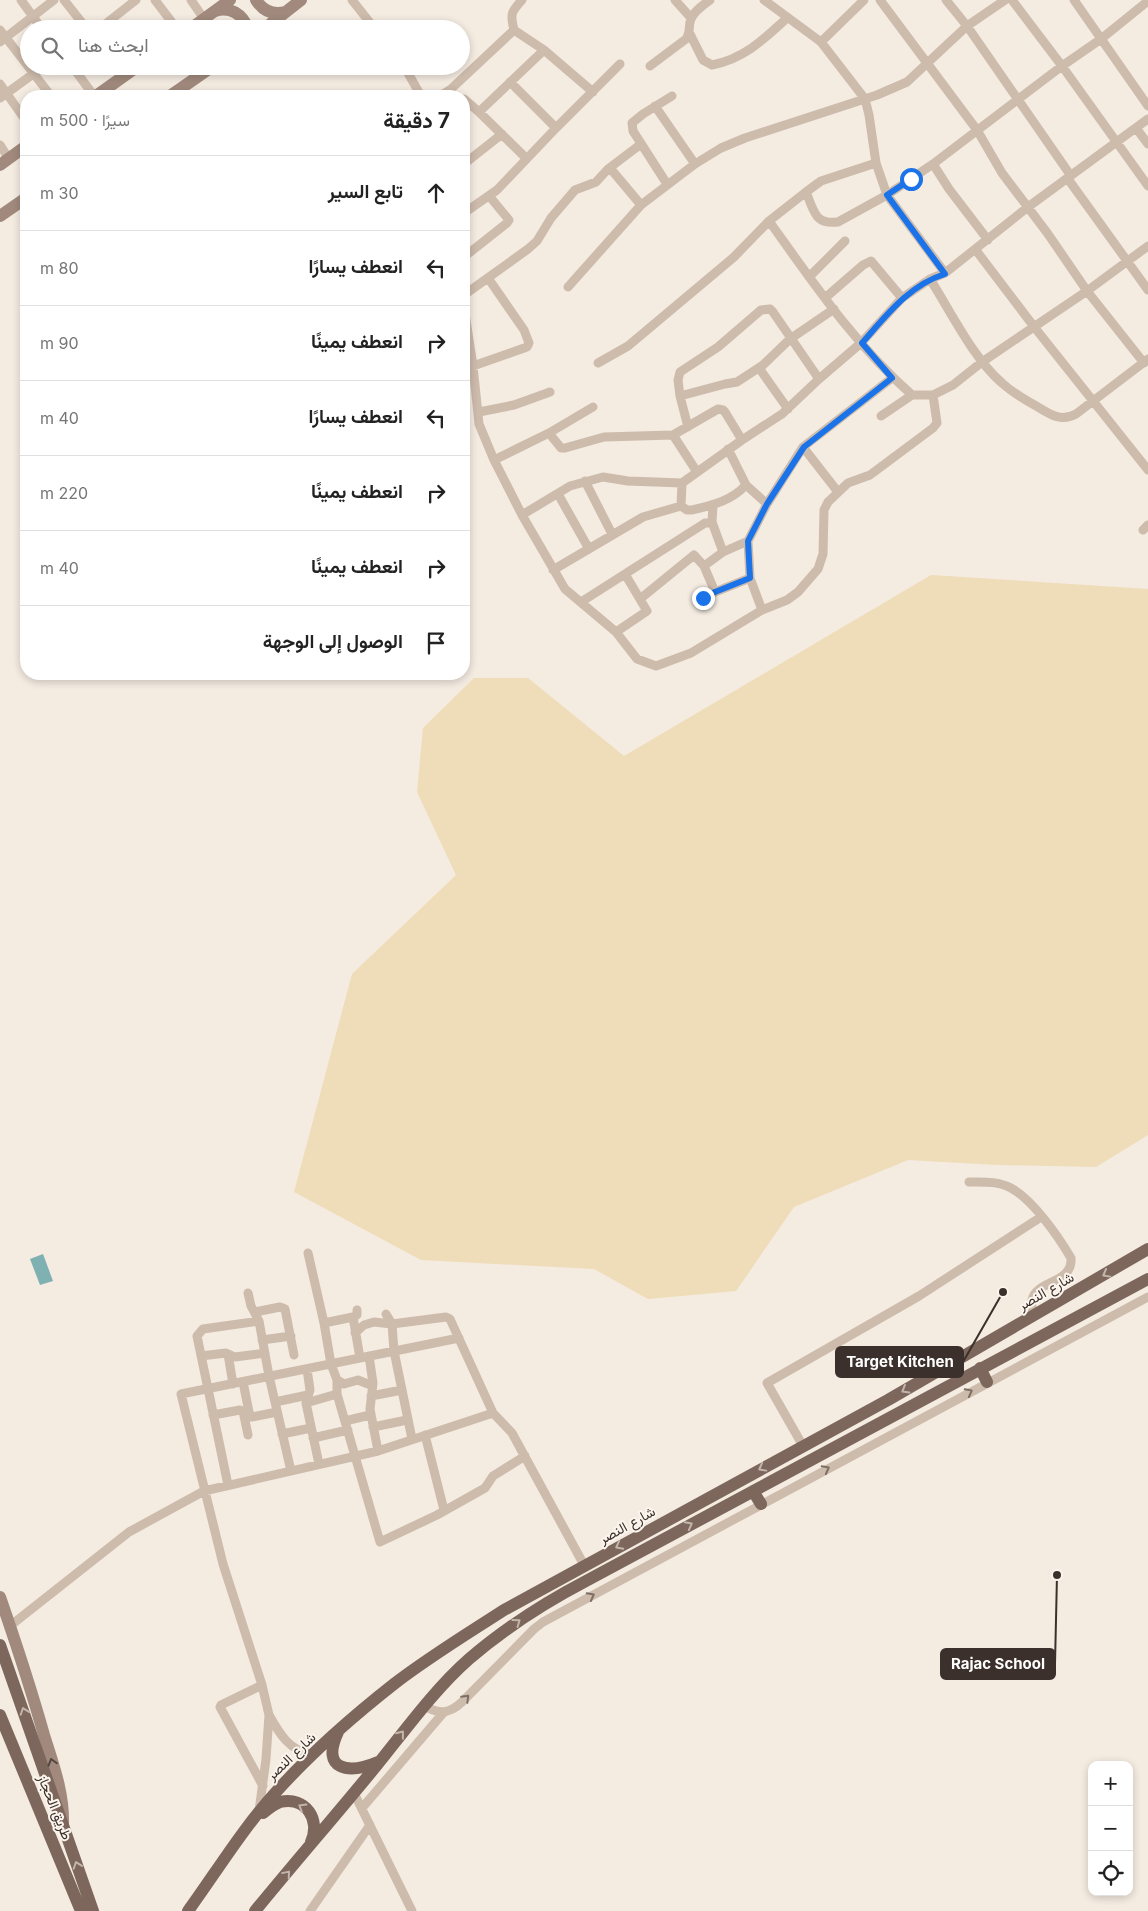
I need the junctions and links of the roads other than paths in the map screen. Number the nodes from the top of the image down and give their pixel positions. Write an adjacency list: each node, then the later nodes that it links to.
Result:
1 (21, 0): 24 (street)
2 (54, 0): 24 (street)
3 (64, 0): 29 (street)
4 (136, 0): 30 (street)
5 (155, 0): 31 (street)
6 (191, 0): 23 (street)
7 (230, 0): 23 (main road)
8 (256, 0): 22 (main road)
9 (301, 0): 22 (main road)
10 (352, 0): 35 (street)
11 (522, 0): 39 (street)
12 (675, 0): 25 (street)
13 (710, 0): 25 (street)
14 (764, 0): 26 (street)
15 (864, 0): 43 (street)
16 (880, 0): 46 (street)
17 (946, 0): 37 (street)
18 (1005, 0): 37 (street)
19 (1012, 0): 49 (street)
20 (1074, 0): 41 (street)
21 (1146, 3): 41 (street)
22 (285, 12): 34 (main road)
23 (209, 15): 32 (main road); 33 (main road)
24 (32, 16): 27 (street); 28 (street)
25 (691, 18): 40 (street)
26 (787, 18): 40 (street); 43 (street)
27 (27, 20)
28 (35, 20)
29 (80, 20)
30 (110, 20)
31 (170, 20)
32 (202, 20)
33 (244, 20)
34 (275, 20)
35 (368, 20)
36 (20, 26): 42 (street)
37 (967, 26): 46 (street); 70 (street)
38 (0, 30): 42 (street)
39 (514, 30): 44 (street); 50 (street)
40 (690, 34): 48 (street)
41 (1101, 39): 49 (street); 73 (street)
42 (3, 40): 45 (street)
43 (821, 42): 69 (street)
44 (544, 50): 58 (street); 66 (street)
45 (20, 59)
46 (928, 62): 69 (street); 79 (street)
47 (620, 64): 66 (street)
48 (650, 66)
49 (1062, 66): 70 (street); 81 (street)
50 (470, 71)
51 (33, 75): 67 (street)
52 (35, 75): 61 (street)
53 (79, 75): 62 (street)
54 (117, 75): 63 (main road)
55 (200, 75): 64 (main road)
56 (409, 75): 65 (street)
57 (466, 75): 60 (street)
58 (510, 82): 74 (street); 77 (street)
59 (0, 84): 67 (street)
60 (451, 89)
61 (46, 90)
62 (90, 90)
63 (101, 90)
64 (179, 90)
65 (418, 90)
66 (594, 92): 77 (street)
67 (3, 95): 75 (street)
68 (672, 96): 72 (street)
69 (865, 99): 89 (street); 90 (street)
70 (1017, 100): 79 (street); 93 (street)
71 (470, 105): 74 (street)
72 (655, 106): 82 (street); 90 (street)
73 (1148, 106)
74 (479, 112): 80 (street)
75 (20, 114)
76 (1148, 119): 78 (street)
77 (556, 128): 86 (street)
78 (1136, 128): 81 (street); 83 (street)
79 (977, 130): 91 (street); 101 (street)
80 (502, 134): 86 (street); 87 (street)
81 (1116, 142): 93 (street); 95 (street)
82 (641, 144): 92 (street); 94 (street)
83 (1148, 144)
84 (0, 146): 88 (street)
85 (20, 150): 88 (main road)
86 (526, 158): 98 (street)
87 (470, 159)
88 (4, 162)
89 (876, 163): 96 (street); 97 (street)
90 (695, 164): 94 (street)
91 (933, 164): 97 (street); 105 (street)
92 (610, 168): 100 (street); 113 (street)
93 (1070, 177): 101 (street); 110 (street)
94 (667, 184): 100 (street)
95 (1148, 186)
96 (806, 192): 97 (street); 104 (street)
97 (887, 195): 111 (street)
98 (490, 197): 102 (street); 109 (street)
99 (20, 202): 103 (main road)
100 (641, 204): 115 (street)
101 (1028, 207): 105 (street); 118 (street)
102 (470, 209)
103 (0, 216)
104 (768, 221): 112 (street); 128 (street)
105 (988, 240): 108 (street)
106 (845, 241): 112 (street)
107 (1148, 246): 110 (street)
108 (975, 249): 111 (street); 122 (street)
109 (470, 252)
110 (1127, 263): 116 (street); 118 (street)
111 (945, 274): 114 (street)
112 (809, 277): 119 (street)
113 (488, 278): 117 (street); 129 (street)
114 (930, 279): 120 (street); 127 (street)
115 (568, 287)
116 (1148, 290)
117 (470, 291)
118 (1087, 292): 122 (street); 126 (street)
119 (825, 298): 120 (street); 121 (street)
120 (902, 298): 124 (street)
121 (834, 308): 123 (street); 124 (street)
122 (1035, 328): 127 (street); 137 (street)
123 (790, 339): 130 (street); 132 (street); 136 (street)
124 (862, 343): 131 (street); 132 (street)
125 (470, 346): 129 (street)
126 (1146, 361): 137 (street)
127 (982, 362): 134 (street); 137 (street)
128 (598, 363)
129 (473, 366): 140 (street)
130 (759, 368): 136 (street); 139 (street)
131 (892, 378): 135 (street); 146 (street)
132 (819, 379): 139 (street)
133 (550, 392): 140 (street)
134 (933, 394): 135 (street); 154 (street)
135 (912, 395): 141 (street)
136 (680, 396): 142 (street)
137 (1093, 401): 149 (street)
138 (593, 407): 143 (street)
139 (788, 408): 145 (street)
140 (478, 412): 148 (street)
141 (881, 416)
142 (688, 427): 144 (street); 145 (street)
143 (549, 433): 144 (street); 148 (street)
144 (673, 435): 150 (street)
145 (742, 440): 147 (street)
146 (804, 447): 154 (street); 156 (street)
147 (728, 449): 150 (street); 153 (street)
148 (494, 460): 159 (street)
149 (1148, 470)
150 (697, 472): 152 (street)
151 (585, 481): 152 (street); 155 (street); 161 (street)
152 (682, 483): 158 (street)
153 (746, 485): 156 (street); 157 (street)
154 (838, 492): 173 (street)
155 (558, 494): 159 (street); 163 (street)
156 (767, 504): 162 (street)
157 (713, 505): 158 (street); 160 (street)
158 (681, 506): 161 (street)
159 (522, 515): 166 (street)
160 (712, 522): 164 (street); 167 (street)
161 (612, 534): 163 (street)
162 (748, 541): 164 (street); 168 (street)
163 (589, 549): 166 (street)
164 (723, 552): 165 (street)
165 (704, 566): 169 (street); 170 (street)
166 (553, 570): 172 (street)
167 (625, 574): 170 (street); 172 (street)
168 (750, 578): 169 (street); 173 (street)
169 (715, 592): 171 (street)
170 (640, 599): 174 (street)
171 (698, 601)
172 (581, 602): 174 (street)
173 (762, 610): 174 (street)
174 (616, 632)
175 (969, 1182): 176 (street)
176 (1041, 1218): 184 (street); 226 (street)
177 (1148, 1249): 184 (main road, شارع النصر, one-way to 184)
178 (308, 1253): 185 (street)
179 (1148, 1280): 198 (main road)
180 (248, 1293): 183 (street)
181 (1148, 1297): 202 (street)
182 (386, 1314): 186 (street)
183 (257, 1316): 188 (street); 190 (street); 194 (street)
184 (1033, 1316): 226 (main road, شارع النصر, one-way to 226)
185 (324, 1323): 187 (street); 197 (street)
186 (392, 1324): 187 (street); 189 (street); 191 (street)
187 (355, 1333): 196 (street)
188 (290, 1336): 190 (street); 195 (street)
189 (459, 1338): 191 (street); 212 (street)
190 (262, 1340): 192 (street)
191 (394, 1351): 196 (street); 206 (street)
192 (264, 1353): 193 (street); 200 (street)
193 (228, 1354): 194 (street); 203 (street)
194 (201, 1356): 205 (street)
195 (294, 1356)
196 (364, 1357): 197 (street); 204 (street)
197 (331, 1364): 199 (street); 201 (street)
198 (980, 1368): 202 (main road); 234 (main road)
199 (307, 1369): 200 (street); 209 (street)
200 (268, 1376): 203 (street); 210 (street)
201 (337, 1380): 204 (street); 207 (street)
202 (987, 1382): 235 (street, one-way to 202)
203 (238, 1383): 205 (street); 213 (street)
204 (373, 1383): 208 (street)
205 (208, 1389): 214 (street); 233 (street)
206 (402, 1390): 208 (street); 216 (street)
207 (337, 1394): 209 (street); 217 (street)
208 (372, 1396): 215 (street)
209 (307, 1399): 210 (street); 219 (street)
210 (275, 1402): 211 (street)
211 (277, 1412): 213 (street); 221 (street)
212 (493, 1413): 223 (street); 229 (street)
213 (247, 1414): 214 (street); 222 (street)
214 (213, 1415): 232 (street)
215 (370, 1415): 217 (street); 218 (street)
216 (407, 1420): 218 (street); 225 (street)
217 (345, 1421): 220 (street)
218 (373, 1427): 227 (street)
219 (311, 1428): 221 (street); 224 (street)
220 (348, 1430): 224 (street); 228 (street)
221 (282, 1434): 231 (street)
222 (248, 1435)
223 (425, 1435): 225 (street); 236 (street)
224 (313, 1438): 230 (street)
225 (412, 1439): 227 (street)
226 (802, 1446): 237 (main road, شارع النصر, one-way to 237)
227 (378, 1451): 228 (street)
228 (356, 1456): 230 (street); 236 (street)
229 (525, 1456): 236 (street); 237 (street)
230 (319, 1464): 231 (street)
231 (290, 1471): 232 (street)
232 (228, 1485): 233 (street)
233 (204, 1491): 239 (street); 241 (street)
234 (753, 1491): 235 (main road); 242 (main road, one-way to 234)
235 (760, 1504): 243 (street, one-way to 235)
236 (444, 1510)
237 (584, 1565): 246 (main road, شارع النصر)
238 (0, 1597): 239 (main road)
239 (10, 1626): 254 (main road, one-way to 239)
240 (0, 1645): 254 (main road, one-way to 240)
241 (262, 1685): 245 (street); 249 (street)
242 (424, 1705): 243 (street); 248 (main road, one-way to 242)
243 (444, 1712): 251 (street)
244 (0, 1715): 256 (main road, طريق الحجاز)
245 (269, 1715): 247 (street); 249 (street)
246 (338, 1732): 247 (main road, شارع النصر); 248 (main road)
247 (312, 1754): 252 (main road, شارع النصر)
248 (379, 1762): 250 (main road)
249 (263, 1787): 252 (street)
250 (354, 1793): 251 (street); 255 (main road)
251 (362, 1808): 253 (street)
252 (257, 1816): 255 (main road, one-way to 252); 258 (main road, شارع النصر)
253 (370, 1825): 260 (street); 261 (street)
254 (63, 1826): 257 (main road, one-way to 254)
255 (308, 1849): 259 (main road, one-way to 255)
256 (81, 1911)
257 (93, 1911)
258 (188, 1911)
259 (255, 1911)
260 (310, 1911)
261 (412, 1911)

